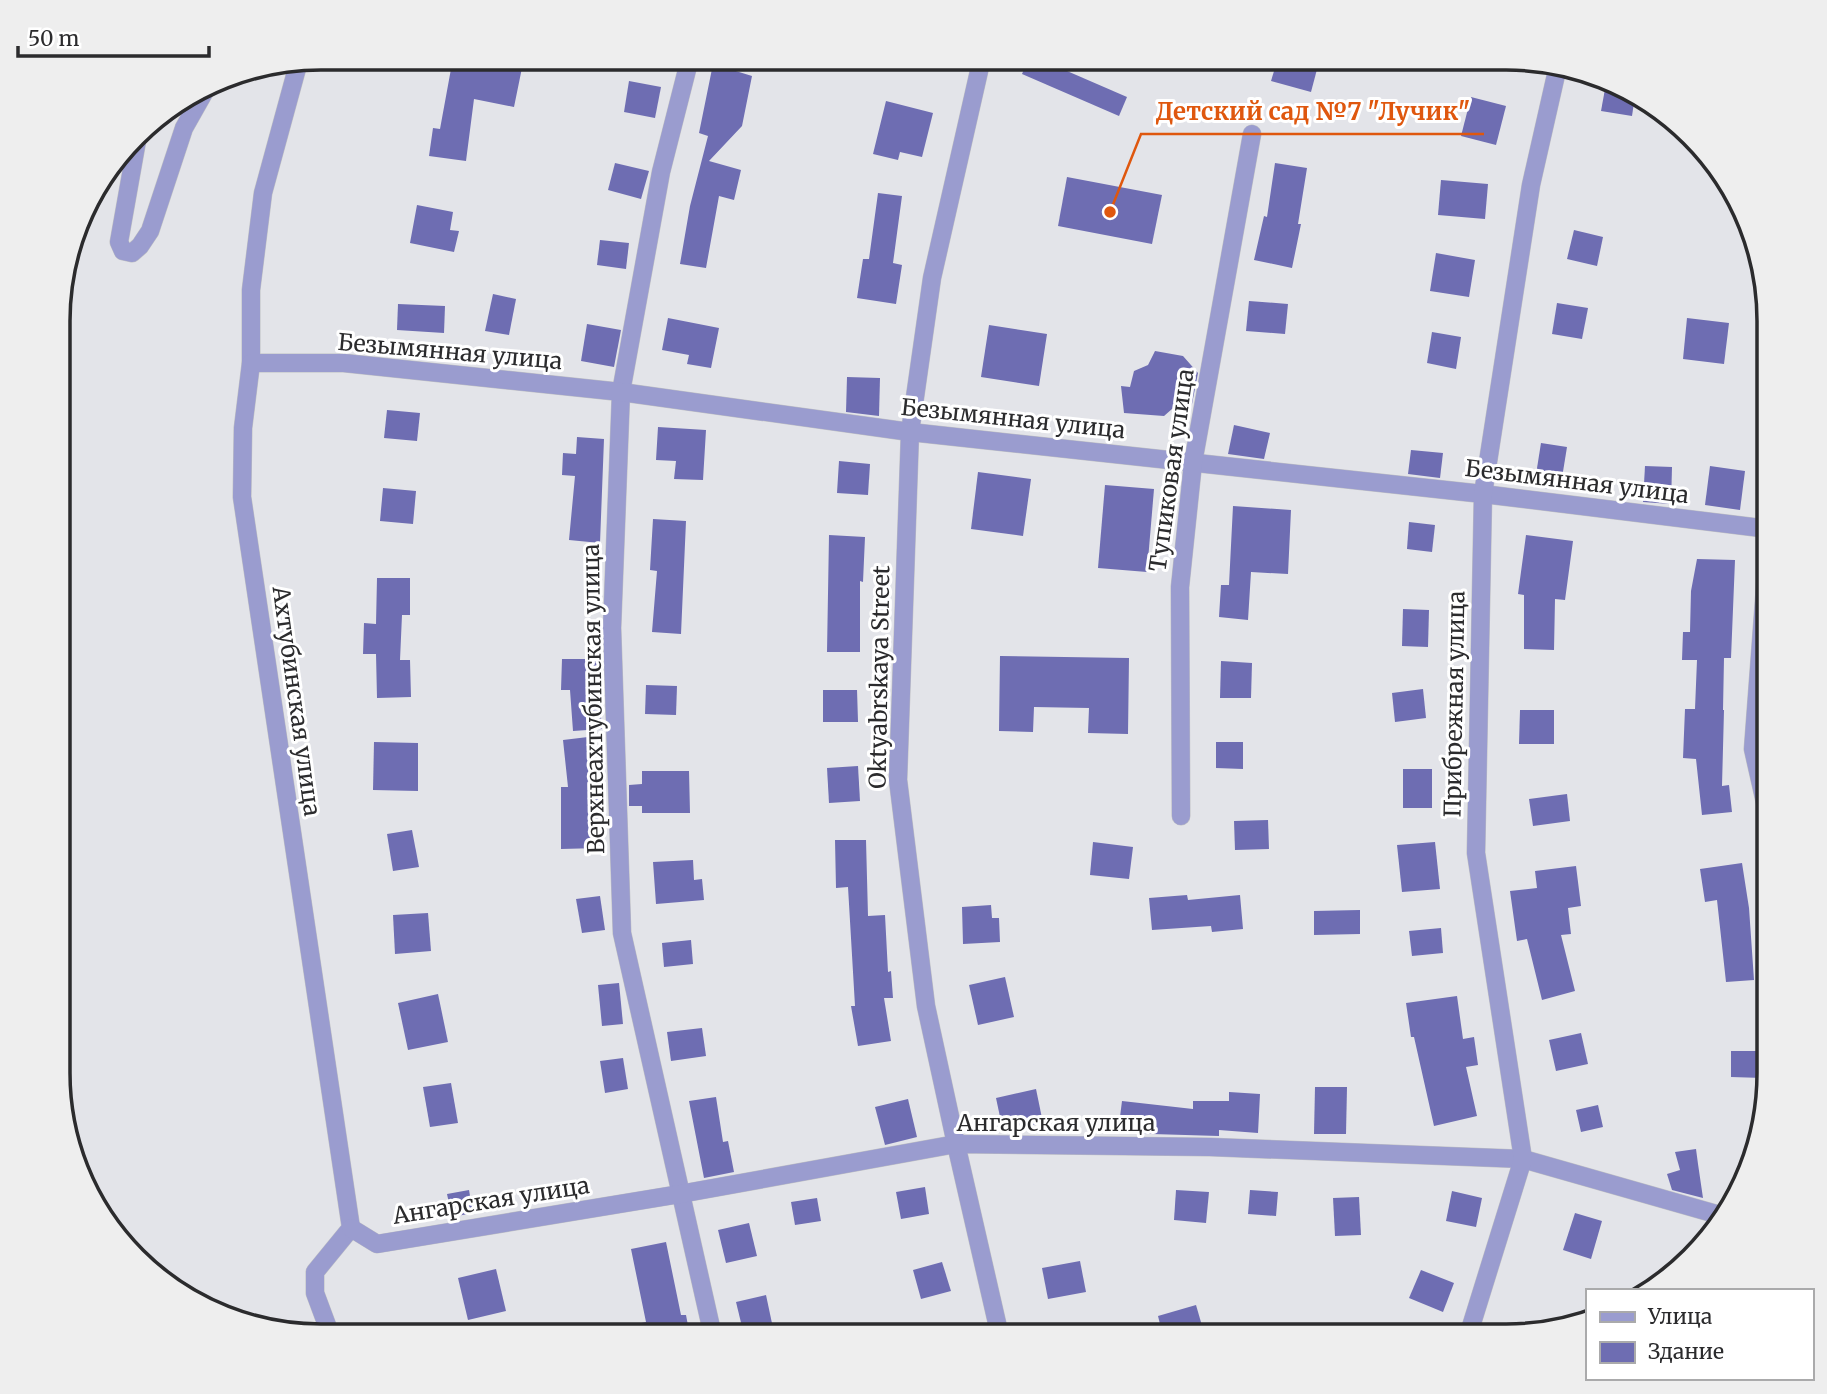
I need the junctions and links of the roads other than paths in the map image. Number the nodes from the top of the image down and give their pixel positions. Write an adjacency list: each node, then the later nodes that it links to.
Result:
1 (687, 70): 9 (street, Верхнеахтубинская улица)
2 (979, 70): 10 (street, Oktyabrskaya Street)
3 (296, 71): 8 (street, Ахтубинская улица)
4 (1556, 75): 12 (street, Прибрежная улица)
5 (199, 102): 7 (street)
6 (1252, 134): 11 (street, Тупиковая улица)
7 (135, 152)
8 (251, 363): 9 (street, Безымянная улица); 21 (street, Ахтубинская улица)
9 (621, 392): 10 (street, Безымянная улица); 19 (street, Верхнеахтубинская улица)
10 (910, 432): 11 (street, Безымянная улица); 17 (street, Oktyabrskaya Street)
11 (1193, 463): 12 (street, Безымянная улица); 16 (street, Тупиковая улица)
12 (1483, 494): 13 (street, Безымянная улица); 18 (street, Прибрежная улица)
13 (1757, 528)
14 (1757, 696): 15 (street)
15 (1757, 767)
16 (1181, 816)
17 (956, 1144): 18 (street, Ангарская улица); 19 (street, Ангарская улица); 24 (street, Oktyabrskaya Street)
18 (1523, 1160): 20 (street, Ангарская улица); 25 (street, Прибрежная улица)
19 (680, 1194): 21 (street, Ангарская улица); 23 (street, Верхнеахтубинская улица)
20 (1715, 1214)
21 (351, 1228): 22 (street)
22 (327, 1324)
23 (710, 1324)
24 (997, 1324)
25 (1472, 1324)

